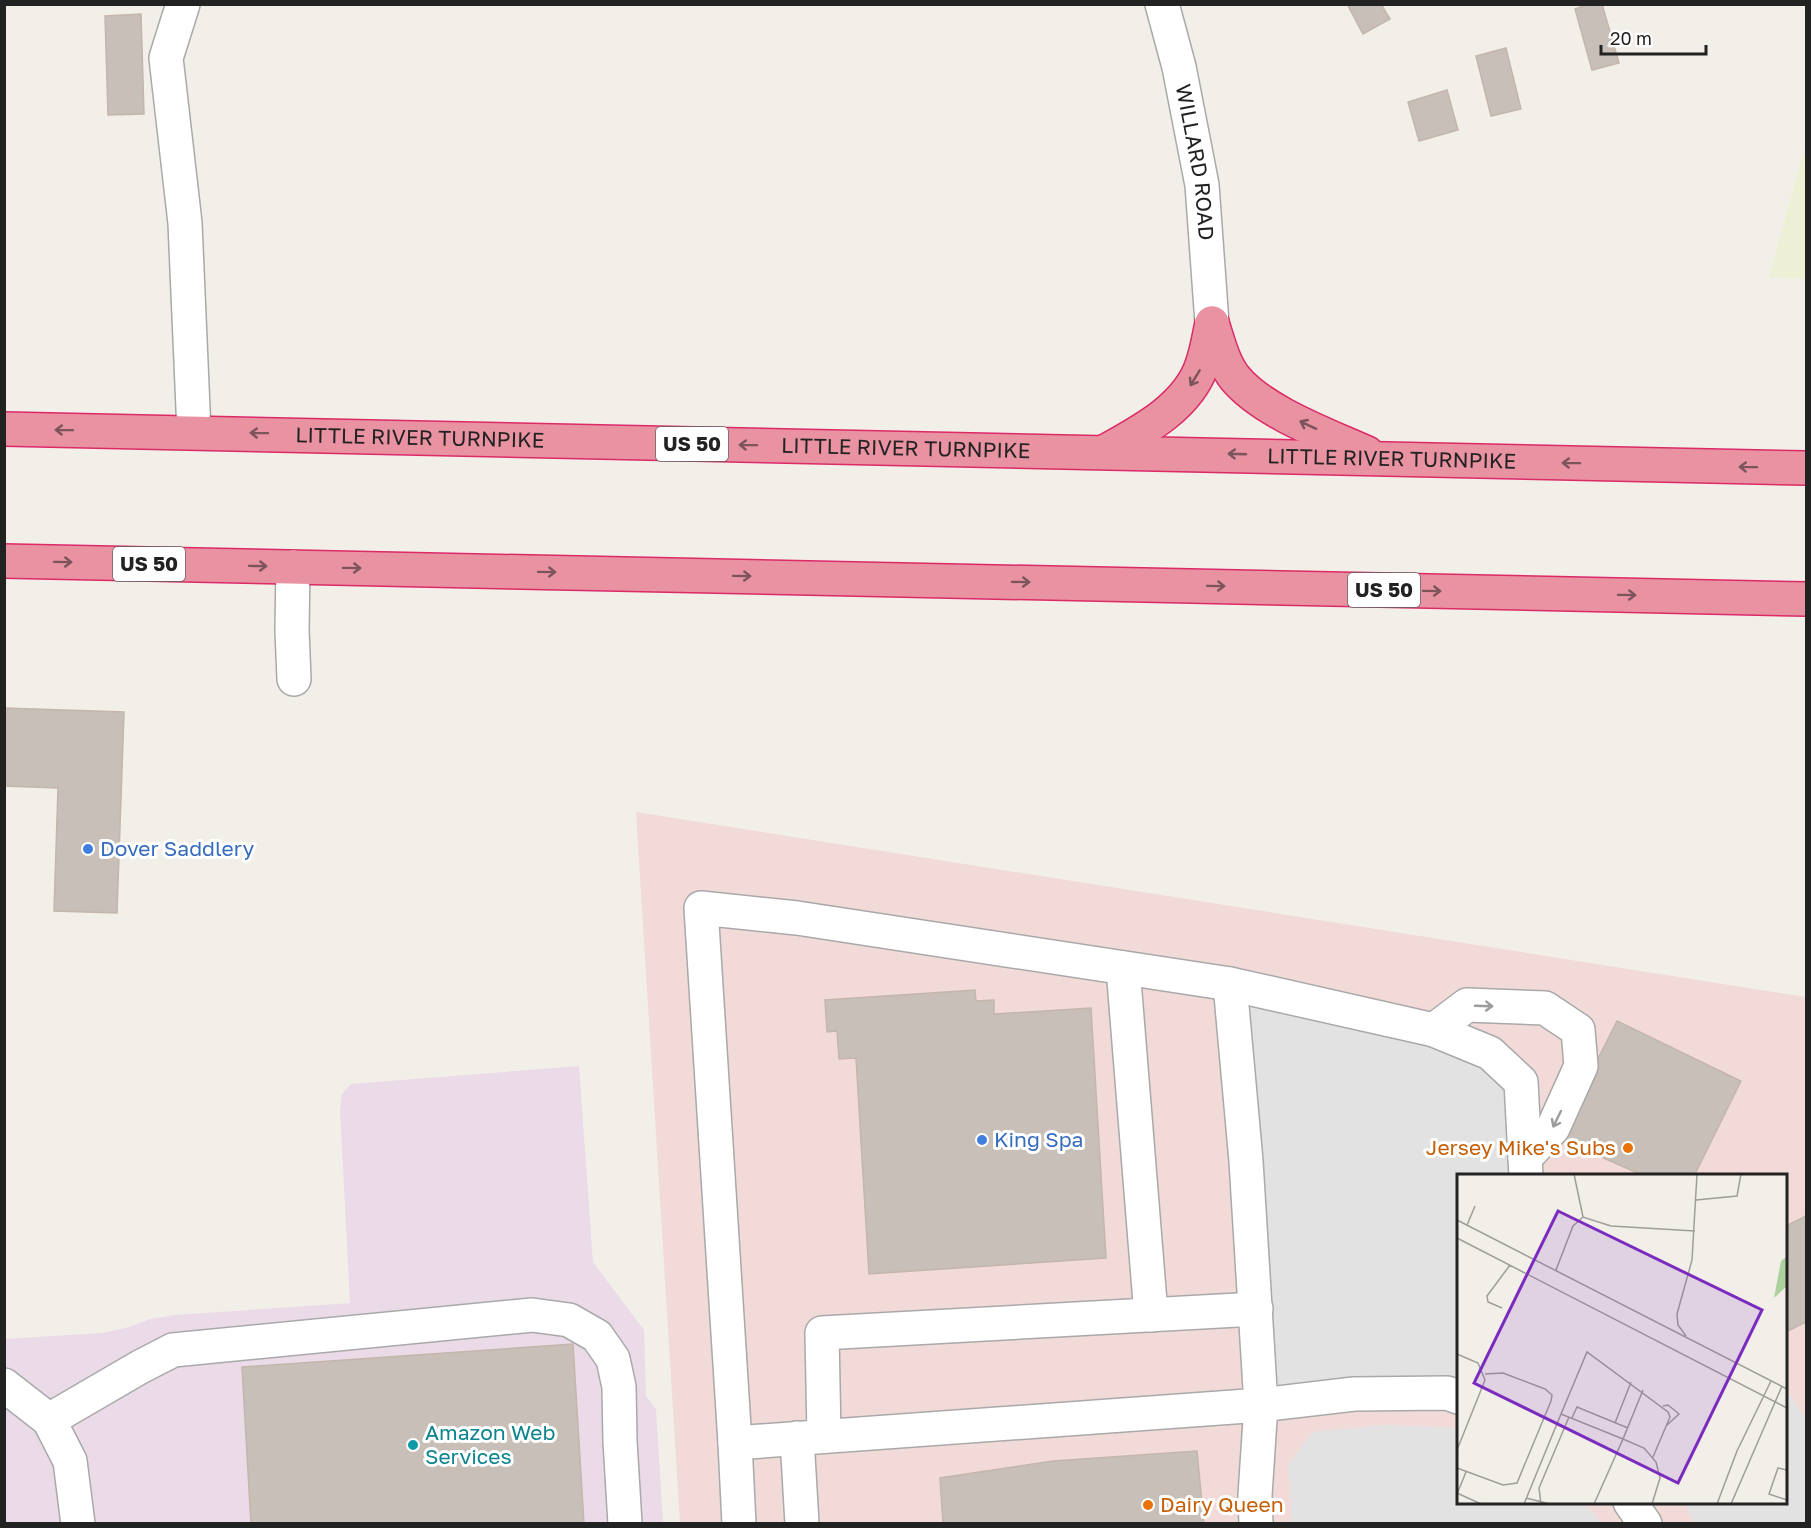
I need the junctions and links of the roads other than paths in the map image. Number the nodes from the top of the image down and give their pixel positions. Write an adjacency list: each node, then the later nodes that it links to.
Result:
1 (183, 4): 5 (street)
2 (1162, 4): 3 (street, WILLARD ROAD)
3 (1212, 323): 6 (highway, one-way to 6); 7 (highway, one-way to 3)
4 (4, 429): 5 (highway, LITTLE RIVER TURNPIKE / US 50, one-way to 4)
5 (194, 432): 6 (highway, LITTLE RIVER TURNPIKE / US 50, one-way to 5)
6 (1104, 452): 7 (highway, LITTLE RIVER TURNPIKE / US 50, one-way to 6)
7 (1379, 459): 8 (highway, LITTLE RIVER TURNPIKE / US 50, one-way to 7)
8 (1806, 468)
9 (4, 561): 10 (highway, US 50, one-way to 10)
10 (293, 567): 11 (highway, US 50, one-way to 11); 12 (street)
11 (1806, 599)
12 (294, 679)
13 (1123, 968): 14 (street); 18 (street); 24 (street)
14 (1230, 984): 15 (street); 17 (street)
15 (1434, 1030): 16 (street); 16 (street, one-way to 16)
16 (1526, 1167)
17 (1256, 1309): 18 (street); 21 (street)
18 (1151, 1315): 23 (street)
19 (4, 1385): 22 (street)
20 (1457, 1397): 21 (street)
21 (1261, 1405): 23 (street); 30 (street)
22 (50, 1420): 26 (street); 27 (street)
23 (810, 1437): 24 (street); 29 (street)
24 (735, 1443): 28 (street)
25 (1631, 1504): 31 (street)
26 (78, 1524)
27 (625, 1524)
28 (739, 1524)
29 (802, 1524)
30 (1256, 1524)
31 (1645, 1524)

